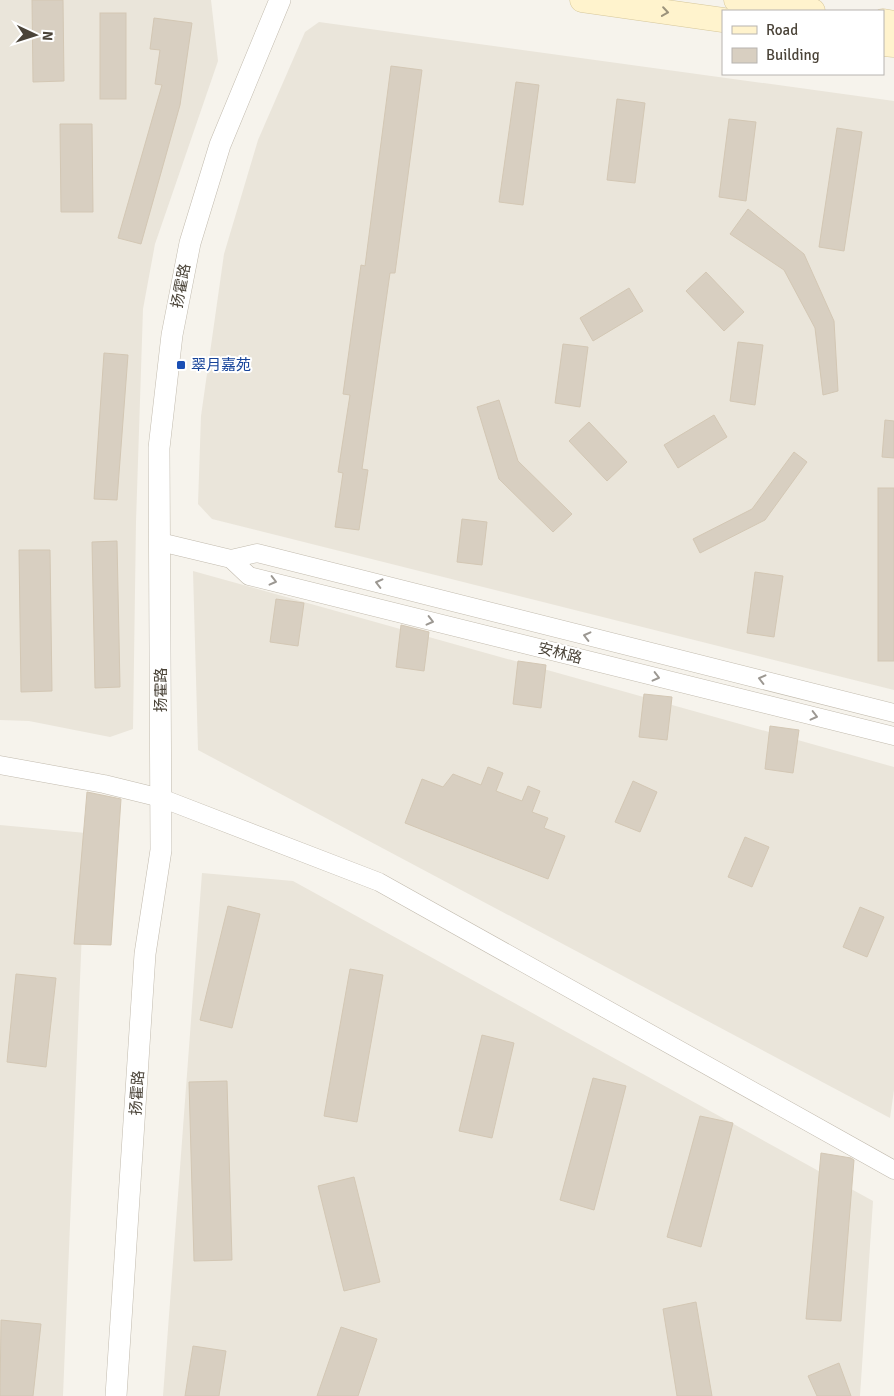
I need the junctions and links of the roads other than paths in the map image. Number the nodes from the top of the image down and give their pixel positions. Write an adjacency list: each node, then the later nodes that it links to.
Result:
1 (280, 0): 6 (street, 扬霍路)
2 (582, 0): 5 (main road, one-way to 5)
3 (736, 0): 4 (main road)
4 (806, 10)
5 (722, 20)
6 (160, 542): 7 (street, 安林路); 13 (street, 扬霍路)
7 (231, 559): 8 (street, 安林路, one-way to 7); 9 (street, 安林路, one-way to 9)
8 (625, 645): 9 (street); 10 (street, 安林路, one-way to 8)
9 (622, 668): 11 (street, 安林路, one-way to 11)
10 (894, 713)
11 (894, 736)
12 (0, 765): 13 (street)
13 (161, 798): 14 (street); 15 (street, 扬霍路)
14 (894, 1170)
15 (116, 1396)

